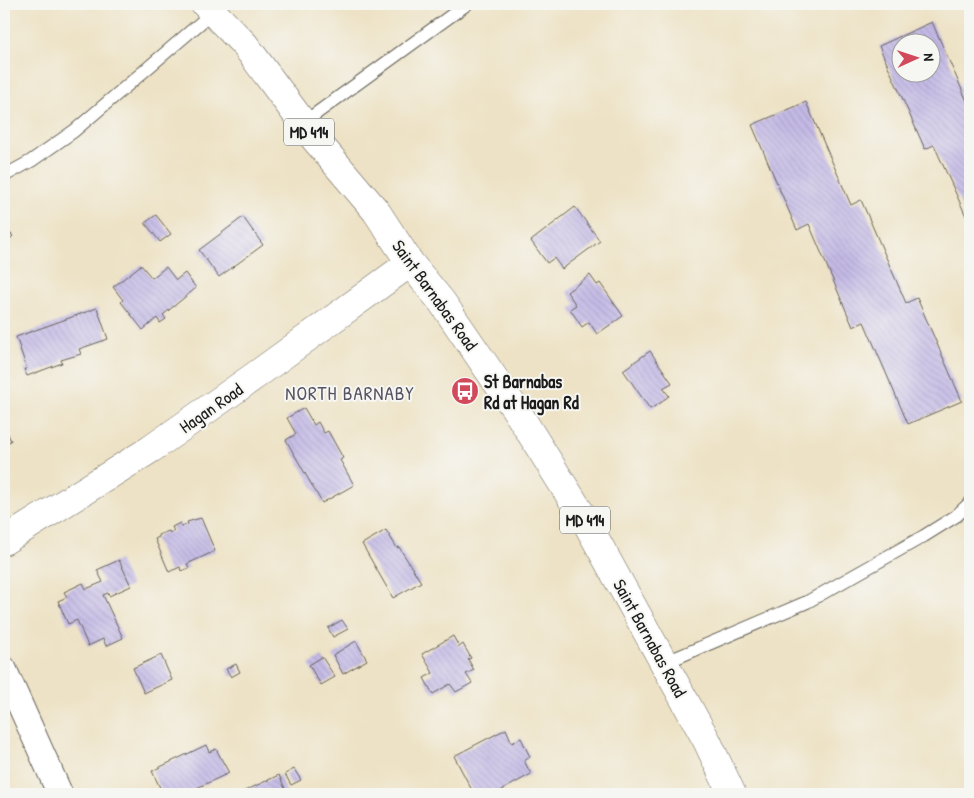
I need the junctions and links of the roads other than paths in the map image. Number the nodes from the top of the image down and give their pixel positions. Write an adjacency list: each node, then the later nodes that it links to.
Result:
1 (468, 4): 3 (lane)
2 (209, 8): 3 (main road, Saint Barnabas Road / MD 414); 4 (lane)
3 (303, 123): 5 (main road, Saint Barnabas Road / MD 414)
4 (4, 176)
5 (410, 263): 7 (main road, Hagan Road); 8 (main road, Saint Barnabas Road / MD 414)
6 (970, 503): 8 (lane)
7 (4, 541)
8 (664, 663): 11 (main road, Saint Barnabas Road / MD 414)
9 (4, 669): 10 (street)
10 (60, 794)
11 (732, 794)

